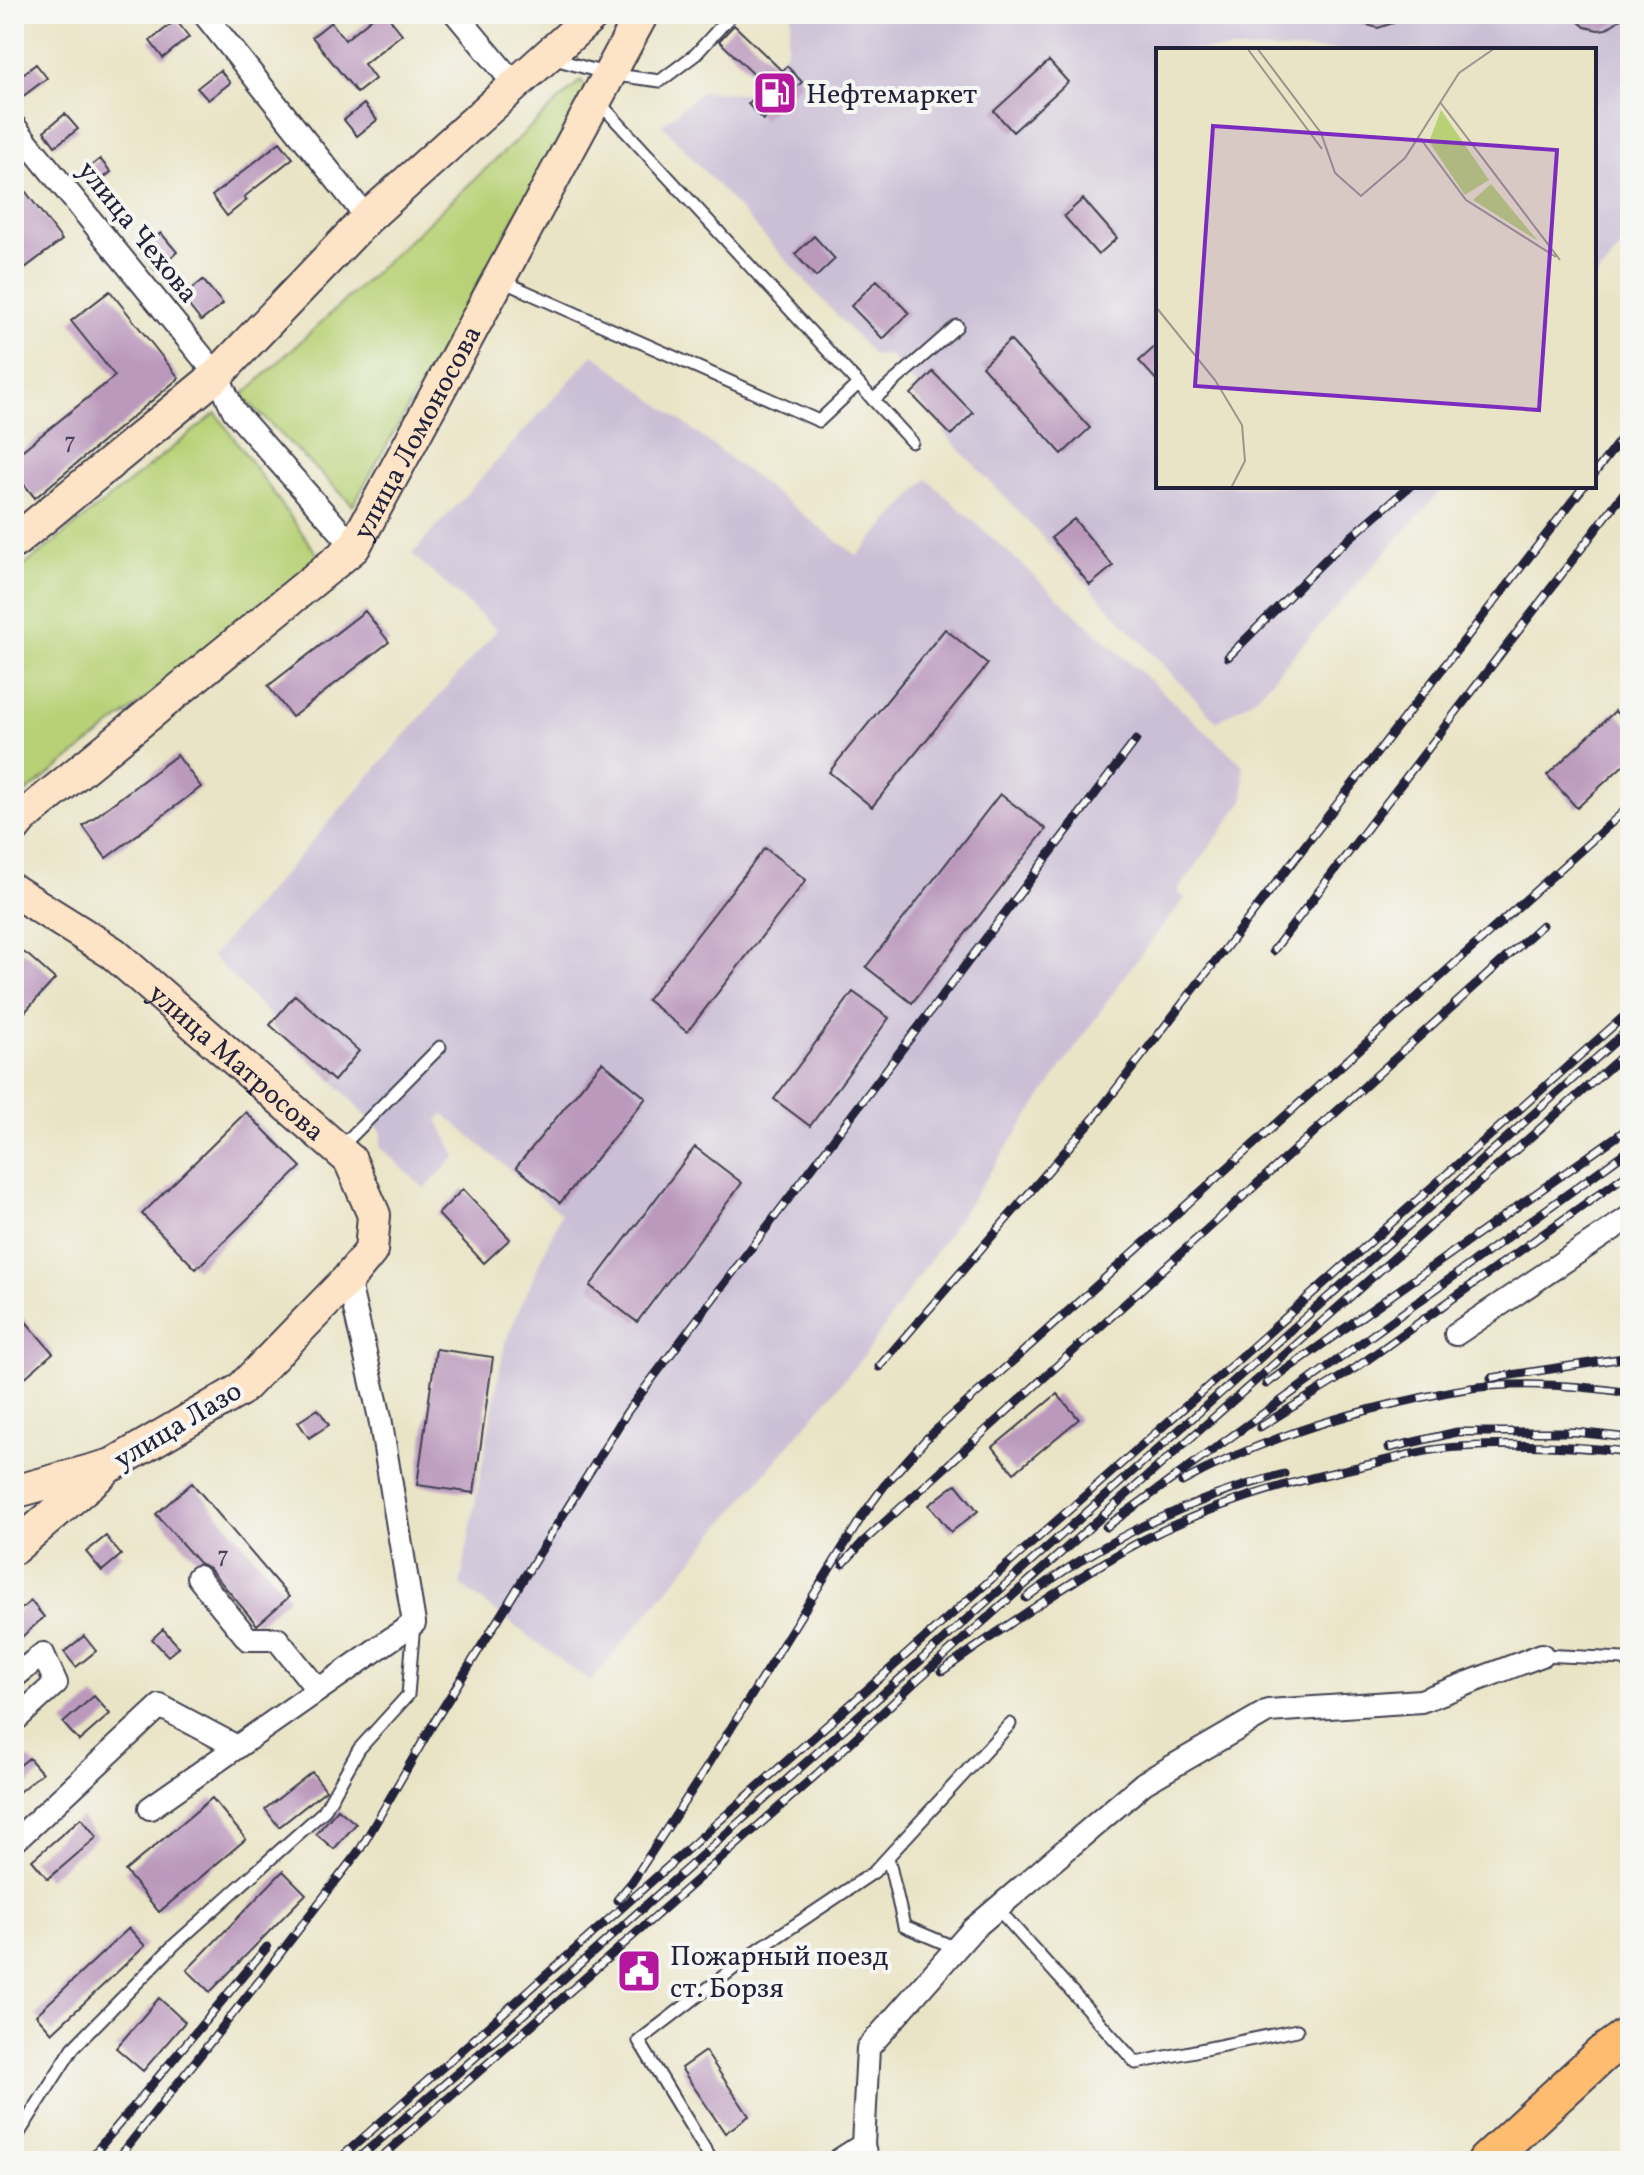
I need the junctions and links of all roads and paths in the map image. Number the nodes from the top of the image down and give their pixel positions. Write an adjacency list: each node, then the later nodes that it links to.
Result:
1 (204, 14): 10 (street)
2 (456, 14): 7 (street)
3 (594, 14): 6 (street)
4 (642, 14): 8 (street, улица Ломоносова)
5 (732, 14): 8 (lane)
6 (546, 57): 7 (street); 8 (lane)
7 (515, 85): 10 (street)
8 (601, 86): 11 (street, улица Ломоносова); 14 (lane)
9 (14, 126): 13 (street, улица Чехова)
10 (367, 218): 13 (street)
11 (498, 279): 14 (lane); 18 (street, улица Ломоносова)
12 (957, 326): 15 (lane)
13 (217, 375): 17 (street); 18 (street, улица Чехова)
14 (858, 384): 15 (lane)
15 (873, 400): 16 (lane)
16 (912, 442)
17 (14, 542)
18 (354, 547): 19 (street, улица Ломоносова)
19 (14, 828)
20 (14, 891): 22 (street, улица Матросова)
21 (440, 1047): 22 (lane)
22 (338, 1150): 24 (street, улица Матросова)
23 (1630, 1217): 25 (street)
24 (348, 1279): 26 (street, улица Лазо); 30 (street)
25 (1456, 1334)
26 (112, 1465): 27 (street, улица Лазо); 28 (street)
27 (14, 1492)
28 (14, 1548)
29 (198, 1577): 34 (street)
30 (414, 1623): 34 (street); 45 (lane)
31 (1542, 1655): 32 (lane); 41 (street)
32 (1630, 1664)
33 (14, 1677): 35 (street)
34 (318, 1690): 37 (street)
35 (14, 1721)
36 (1010, 1724): 40 (lane)
37 (237, 1747): 38 (street); 39 (street)
38 (150, 1808)
39 (14, 1842)
40 (888, 1857): 42 (lane); 47 (lane)
41 (997, 1908): 42 (street); 43 (lane)
42 (956, 1948): 46 (street)
43 (1297, 2030)
44 (1630, 2034): 49 (main road)
45 (14, 2141)
46 (865, 2153): 48 (street)
47 (712, 2161)
48 (838, 2161)
49 (1486, 2161)

